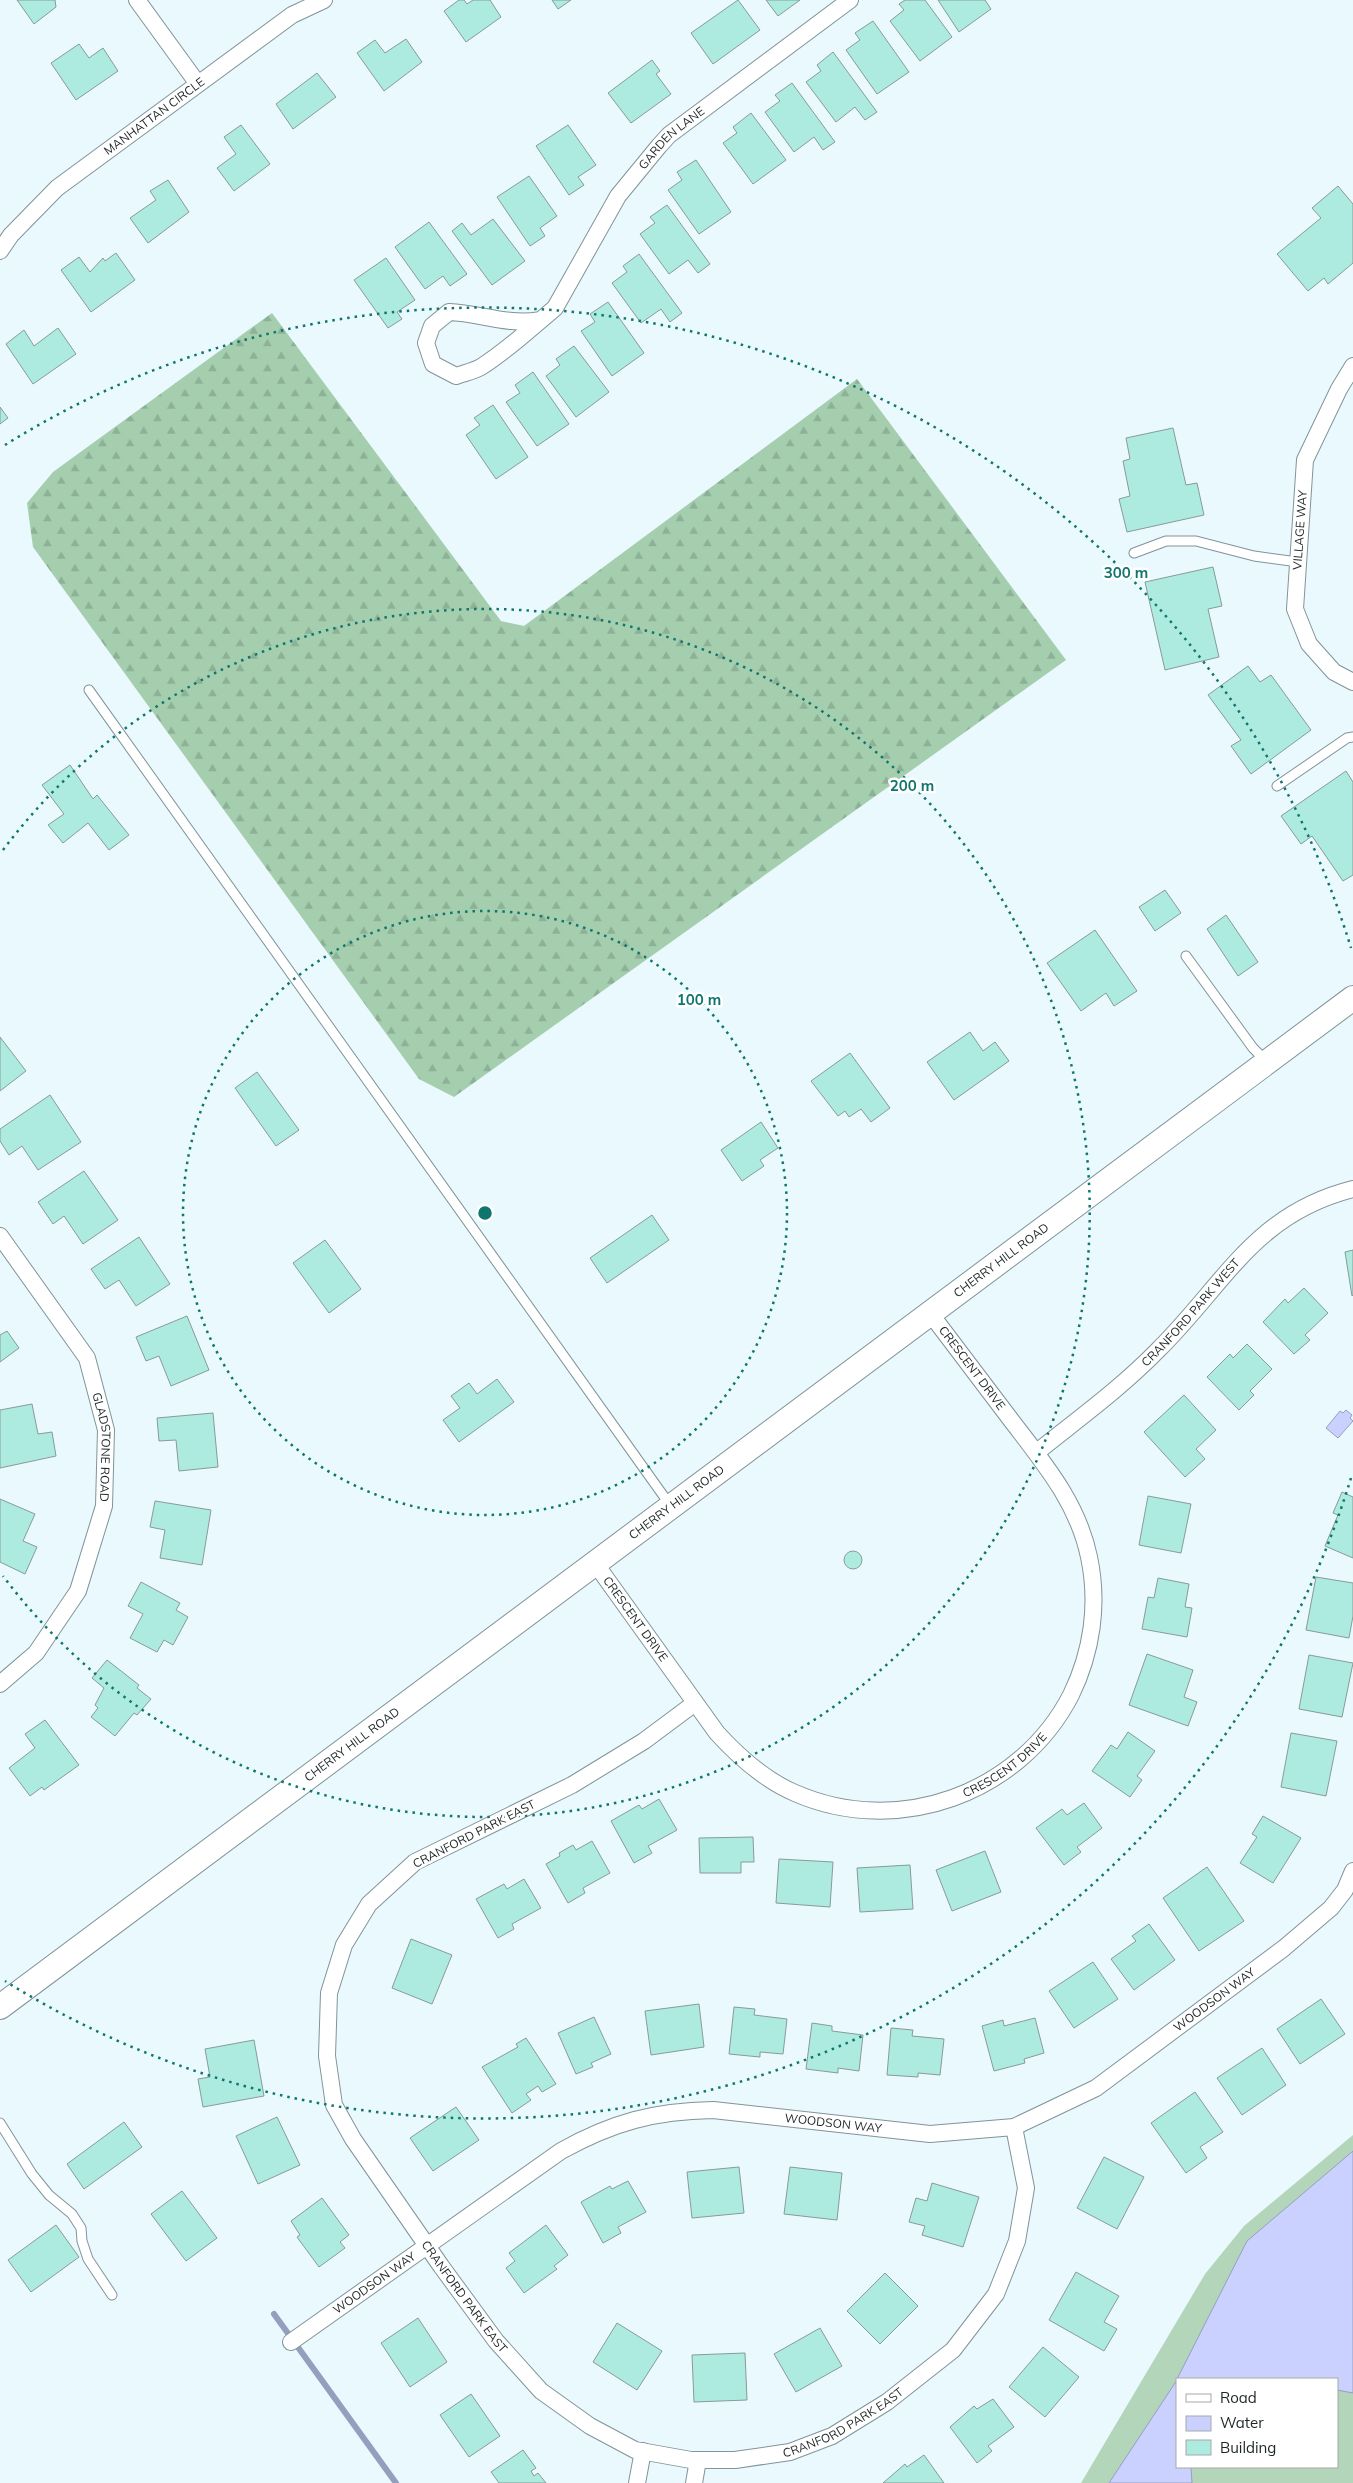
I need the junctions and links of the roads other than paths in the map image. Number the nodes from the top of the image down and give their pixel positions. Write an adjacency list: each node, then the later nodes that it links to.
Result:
1 (137, 0): 4 (street)
2 (324, 0): 4 (street, MANHATTAN CIRCLE)
3 (850, 0): 6 (street, GARDEN LANE)
4 (198, 84): 5 (street, MANHATTAN CIRCLE)
5 (0, 251)
6 (540, 320): 6 (street, GARDEN LANE)
7 (1353, 366): 9 (street, VILLAGE WAY)
8 (1134, 553): 9 (lane)
9 (1298, 562): 10 (street, VILLAGE WAY)
10 (1353, 682)
11 (89, 690): 21 (lane)
12 (1353, 737): 13 (lane)
13 (1276, 786)
14 (1186, 956): 16 (lane)
15 (1353, 998): 16 (main road, CHERRY HILL ROAD)
16 (1267, 1062): 19 (main road, CHERRY HILL ROAD)
17 (1353, 1190): 20 (street, CRANFORD PARK WEST)
18 (0, 1236): 23 (street, GLADSTONE ROAD)
19 (930, 1313): 20 (street, CRESCENT DRIVE); 21 (main road, CHERRY HILL ROAD)
20 (1037, 1452): 24 (street, CRESCENT DRIVE)
21 (670, 1506): 22 (main road, CHERRY HILL ROAD)
22 (595, 1563): 24 (street, CRESCENT DRIVE); 27 (main road, CHERRY HILL ROAD)
23 (0, 1684)
24 (694, 1703): 30 (street, CRANFORD PARK EAST)
25 (1353, 1871): 26 (street, WOODSON WAY)
26 (1349, 1892): 29 (street, WOODSON WAY)
27 (0, 2007)
28 (0, 2123): 31 (lane)
29 (1014, 2126): 30 (street, WOODSON WAY); 34 (street, CRANFORD PARK EAST)
30 (427, 2246): 32 (street, WOODSON WAY); 33 (street, CRANFORD PARK EAST)
31 (112, 2295)
32 (291, 2342)
33 (643, 2451): 34 (street, CRANFORD PARK EAST); 35 (street)
34 (698, 2460): 36 (street)
35 (637, 2483)
36 (694, 2483)

